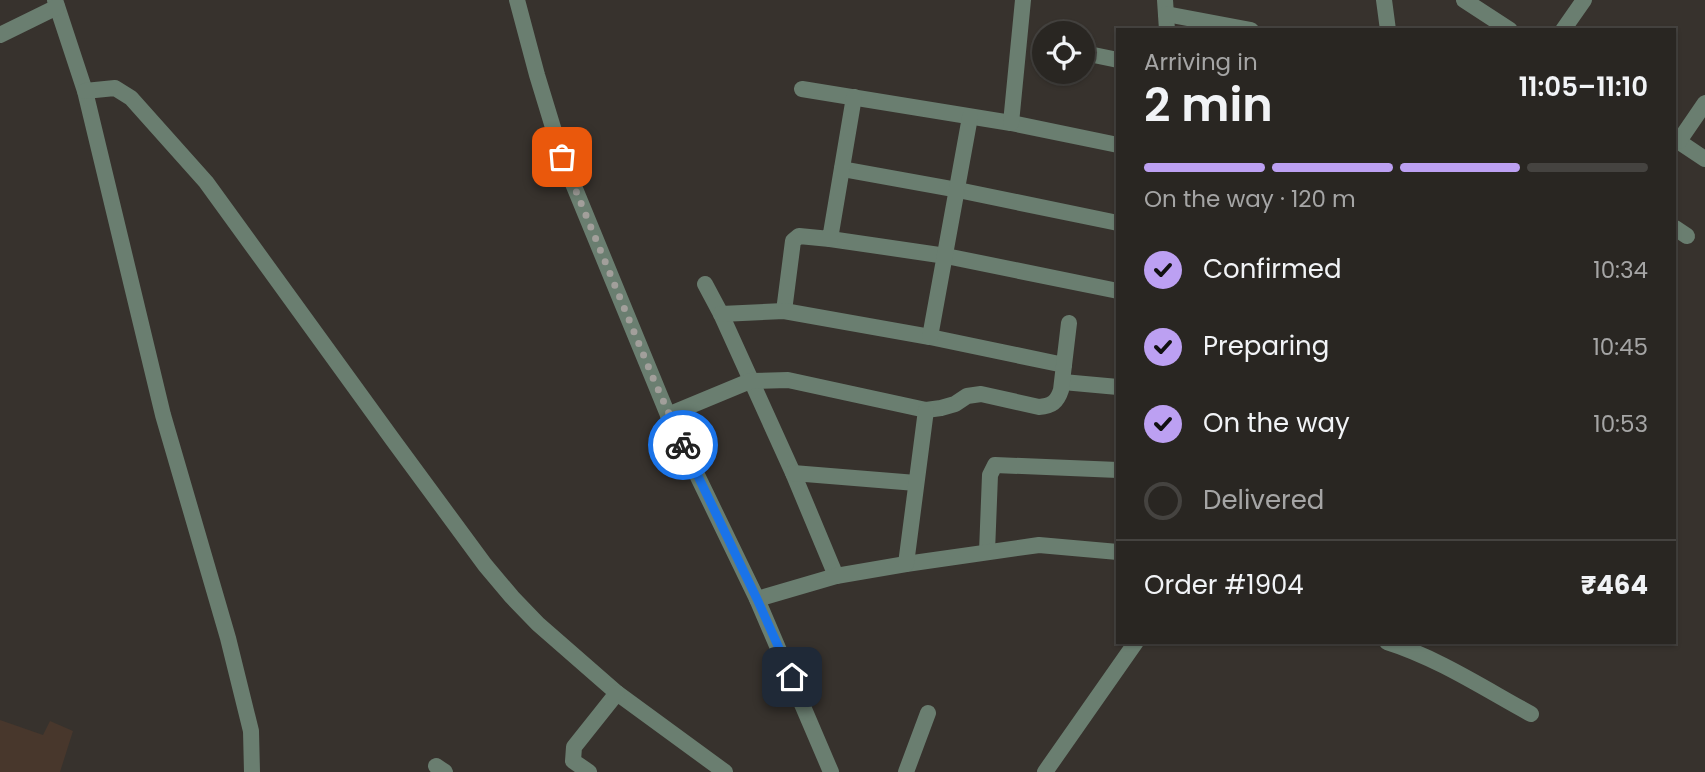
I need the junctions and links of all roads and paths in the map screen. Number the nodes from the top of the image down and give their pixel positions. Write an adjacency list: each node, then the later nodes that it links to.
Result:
1 (517, 0): 40 (street)
2 (1023, 0): 20 (street)
3 (1384, 0): 9 (street)
4 (1464, 0): 10 (street)
5 (1584, 0): 11 (street)
6 (56, 4): 12 (street); 16 (street)
7 (1166, 14): 8 (street)
8 (1240, 28)
9 (1388, 28)
10 (1507, 28)
11 (1564, 28)
12 (0, 35)
13 (1095, 55): 14 (street)
14 (1116, 60)
15 (802, 89): 17 (street)
16 (85, 91): 51 (street); 54 (street)
17 (854, 97): 19 (street); 24 (street)
18 (1705, 103): 21 (street)
19 (970, 117): 20 (street); 25 (street)
20 (1011, 123): 22 (street)
21 (1677, 140): 23 (street)
22 (1116, 145)
23 (1705, 159)
24 (842, 169): 25 (street); 27 (street)
25 (958, 190): 26 (street); 28 (street)
26 (1116, 223)
27 (830, 239): 28 (street); 31 (street)
28 (946, 256): 30 (street); 34 (street)
29 (705, 284): 32 (street)
30 (1116, 291)
31 (784, 311): 32 (street); 34 (street)
32 (721, 314): 36 (street)
33 (1069, 323): 35 (street)
34 (930, 337): 35 (street)
35 (1064, 365): 37 (street)
36 (750, 381): 39 (street); 40 (street); 42 (street)
37 (1063, 382): 38 (street); 39 (street)
38 (1116, 387)
39 (926, 410): 43 (street)
40 (668, 415): 48 (street)
41 (1116, 470): 45 (street)
42 (793, 473): 43 (street); 47 (street)
43 (916, 483): 46 (street)
44 (1115, 548): 45 (street)
45 (987, 552): 46 (street)
46 (906, 564): 47 (street)
47 (836, 576): 48 (street)
48 (757, 599): 57 (street)
49 (1135, 644): 59 (street)
50 (1393, 644): 53 (street)
51 (617, 693): 55 (street); 56 (street)
52 (928, 713): 58 (street)
53 (1531, 714)
54 (252, 772)
55 (589, 772)
56 (725, 772)
57 (831, 772)
58 (906, 772)
59 (1045, 772)

